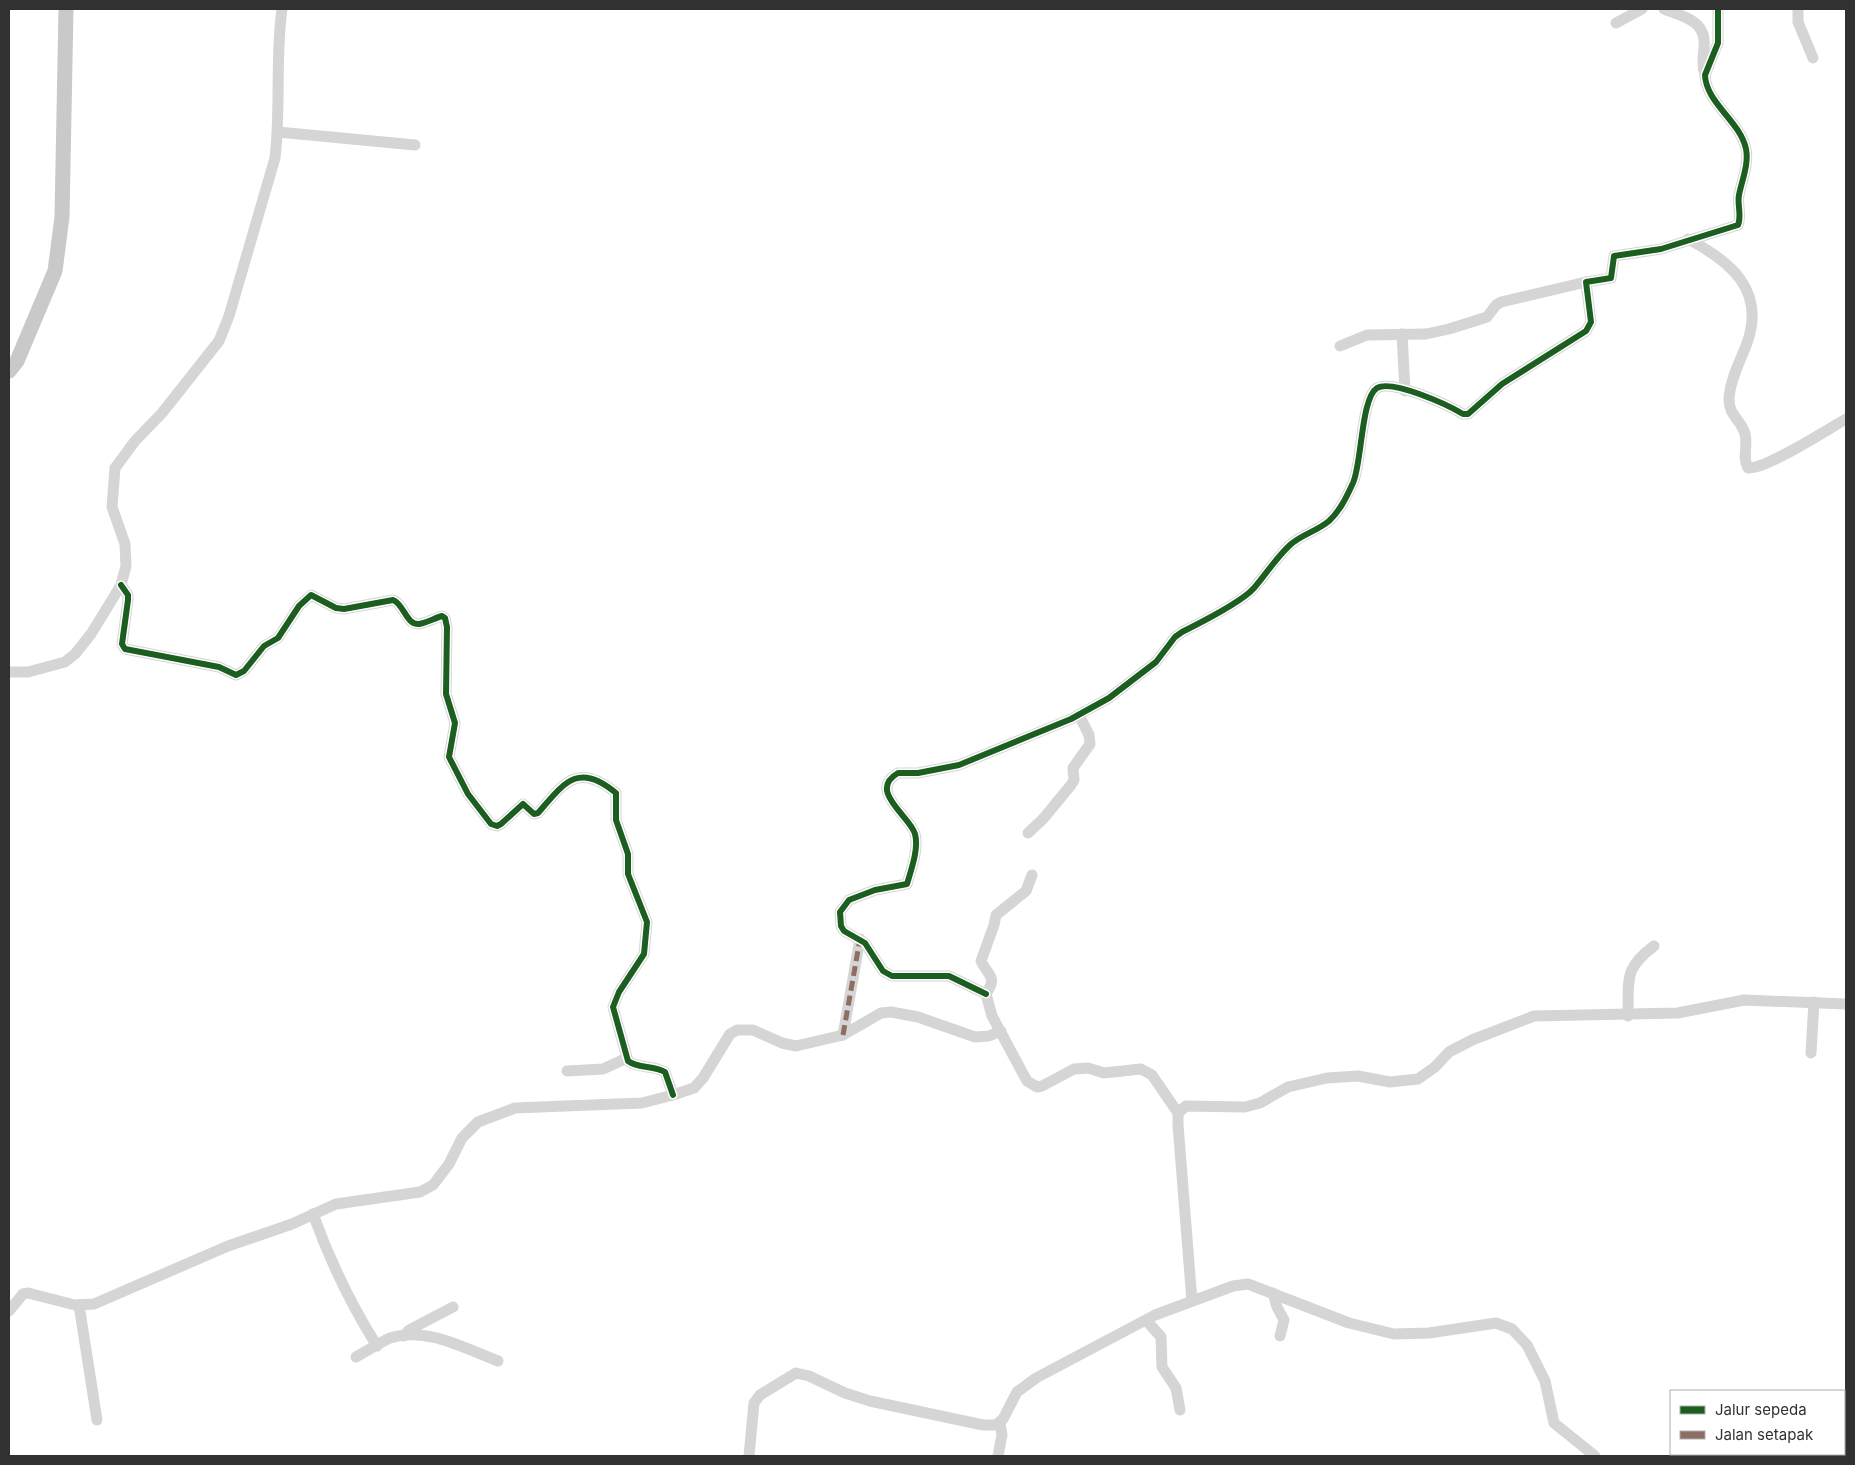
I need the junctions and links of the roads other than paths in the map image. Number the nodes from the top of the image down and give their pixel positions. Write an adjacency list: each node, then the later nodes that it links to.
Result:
1 (66, 9): 16 (main road)
2 (282, 9): 10 (street)
3 (1642, 9): 7 (street)
4 (1664, 9): 9 (street)
5 (1718, 9): 9 (street)
6 (1798, 9): 8 (street)
7 (1616, 23)
8 (1813, 58)
9 (1705, 75): 12 (street)
10 (278, 132): 11 (street); 19 (street)
11 (416, 145)
12 (1688, 239): 13 (street); 18 (street)
13 (1586, 282): 14 (street); 17 (street)
14 (1402, 334): 15 (street); 17 (street)
15 (1340, 346)
16 (9, 371)
17 (1405, 390): 21 (street)
18 (1846, 419)
19 (121, 586): 20 (street); 33 (street)
20 (9, 672)
21 (1079, 715): 22 (street); 24 (street)
22 (1028, 833)
23 (1032, 875): 26 (street)
24 (860, 939): 26 (street); 31 (street)
25 (1654, 946): 29 (street)
26 (986, 994): 30 (street)
27 (1814, 1002): 28 (street); 29 (street); 32 (street)
28 (1846, 1004)
29 (1628, 1016): 36 (street)
30 (1001, 1031): 31 (street); 36 (street)
31 (843, 1035): 35 (street)
32 (1811, 1052)
33 (627, 1058): 34 (street); 35 (street)
34 (567, 1071)
35 (674, 1095): 37 (street)
36 (1178, 1113): 39 (street)
37 (313, 1214): 40 (street); 46 (street)
38 (1274, 1294): 39 (street); 45 (street); 54 (street)
39 (1192, 1301): 43 (street)
40 (79, 1305): 42 (street); 50 (street)
41 (454, 1307): 44 (street)
42 (9, 1311)
43 (1146, 1320): 49 (street); 51 (street)
44 (404, 1336): 46 (street); 48 (street)
45 (1280, 1336)
46 (377, 1346): 47 (street)
47 (356, 1357)
48 (498, 1361)
49 (1180, 1410)
50 (97, 1420)
51 (1000, 1424): 52 (street); 53 (street)
52 (749, 1456)
53 (998, 1456)
54 (1595, 1456)

